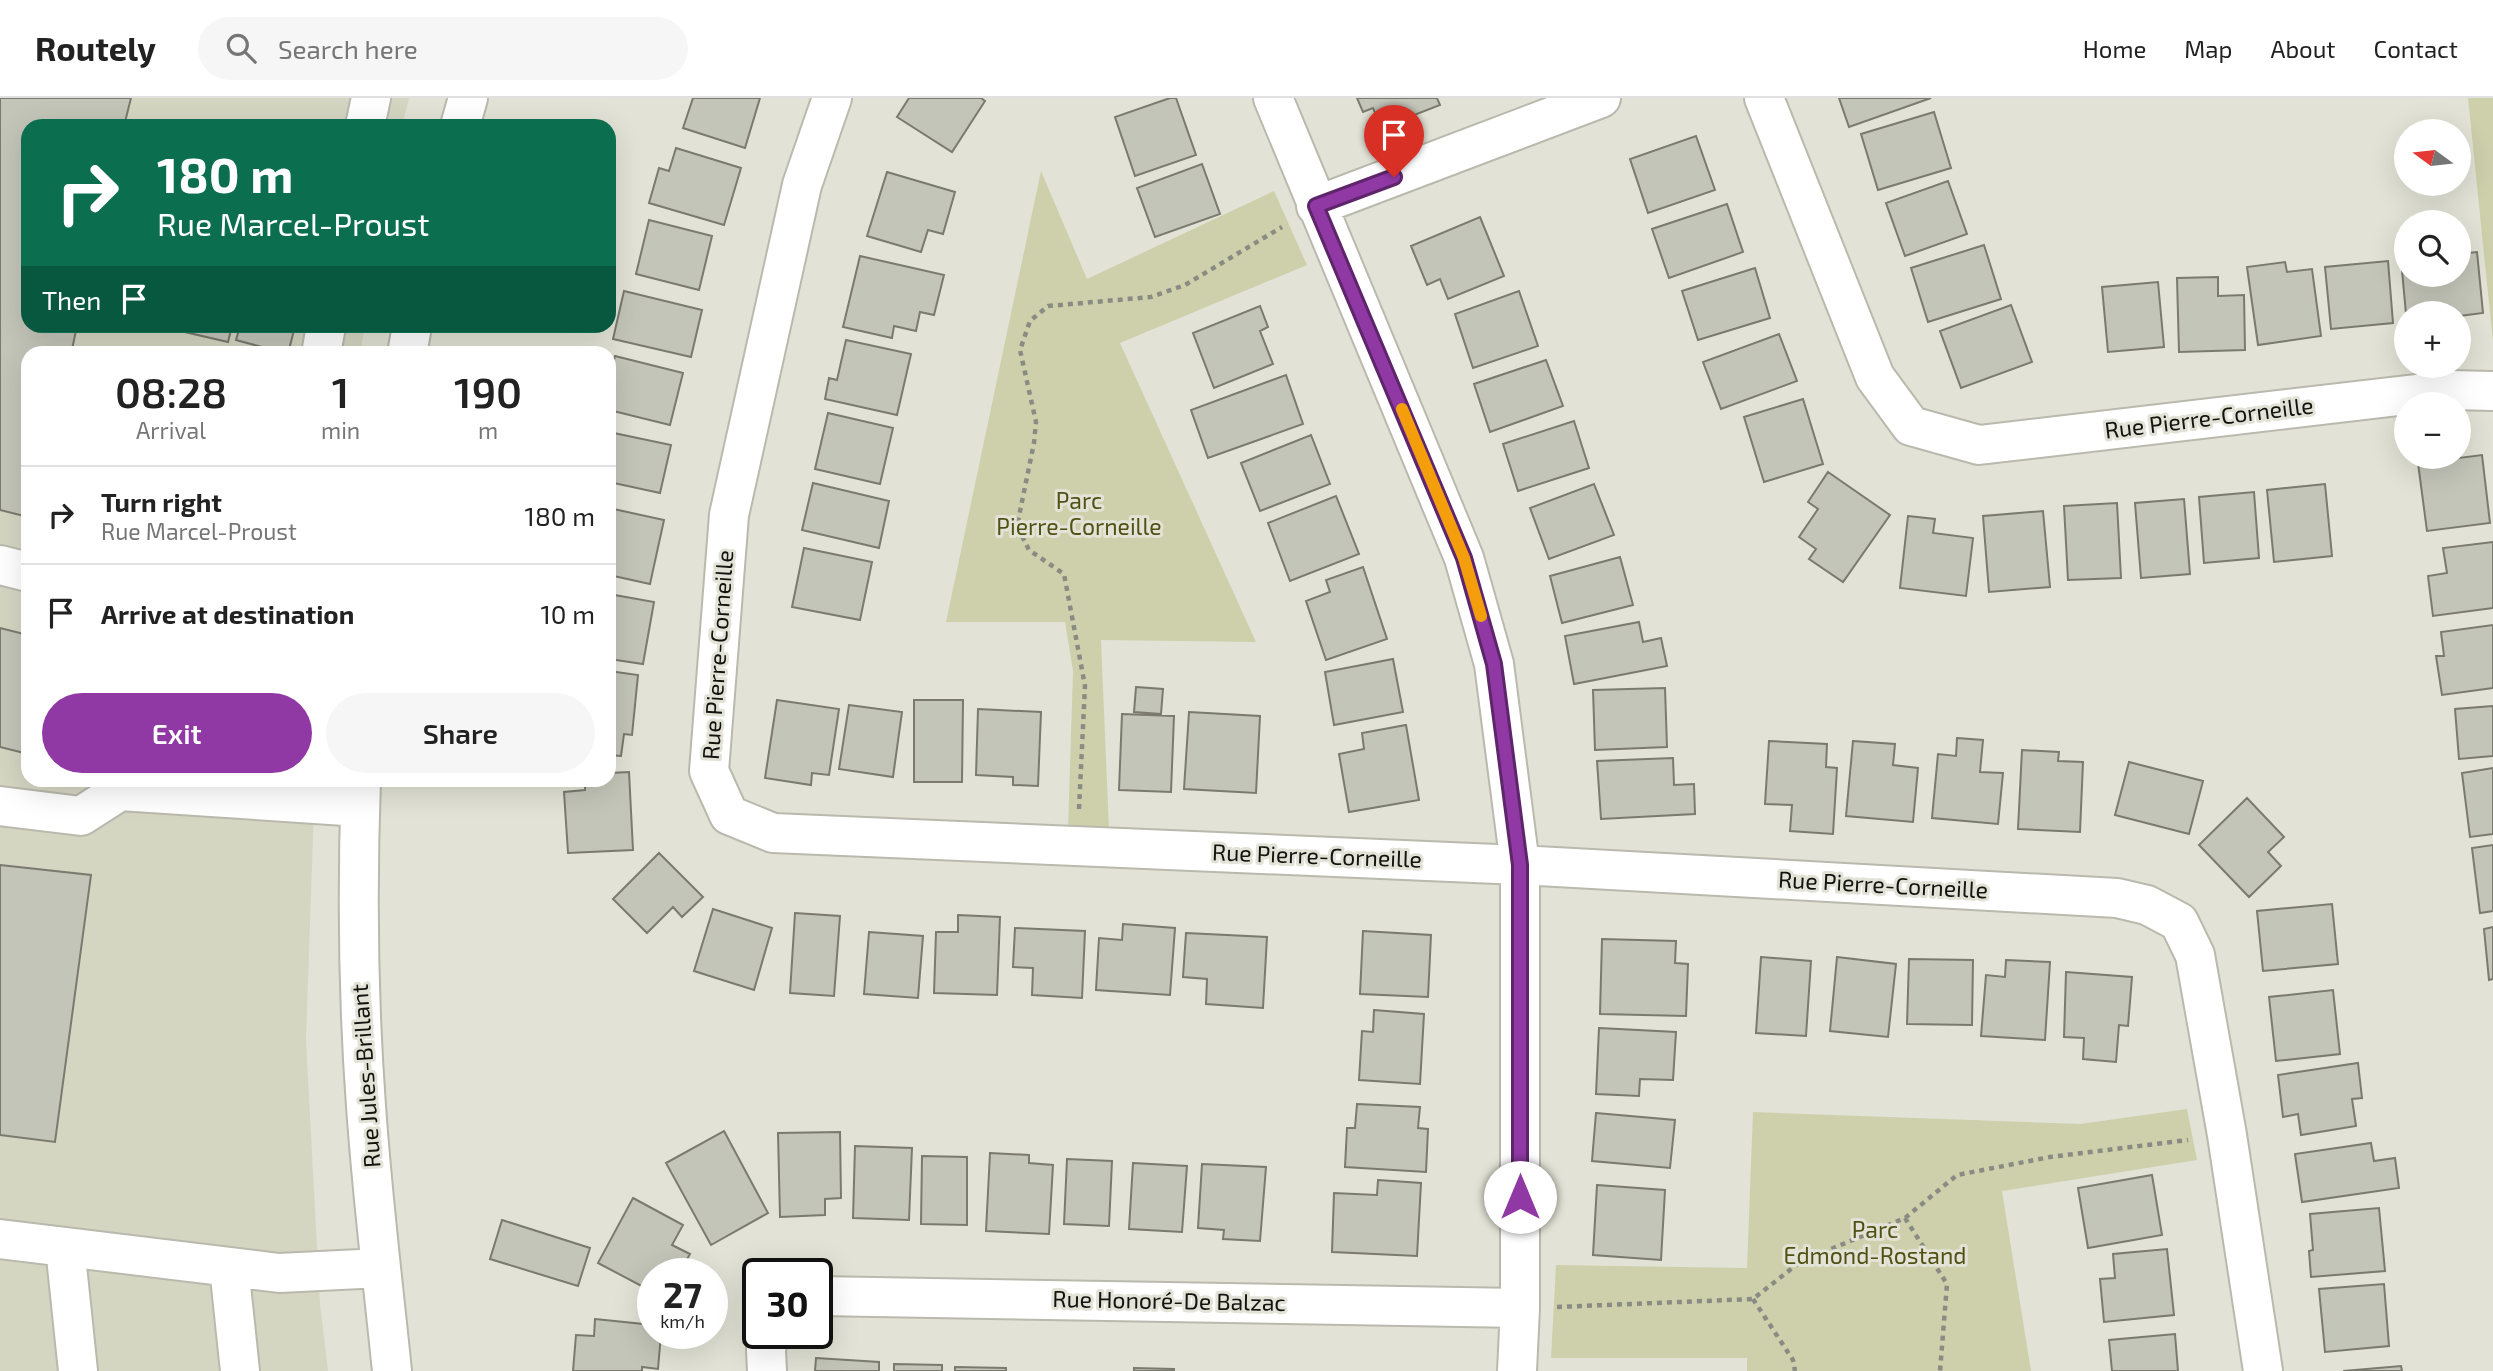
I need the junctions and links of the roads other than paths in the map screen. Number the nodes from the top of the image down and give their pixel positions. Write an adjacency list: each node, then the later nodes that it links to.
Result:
1 (371, 98): 7 (street)
2 (468, 98): 8 (street)
3 (832, 98): 15 (street, Rue Pierre-Corneille)
4 (1273, 98): 9 (street)
5 (1601, 98): 9 (street)
6 (1764, 98): 10 (street, Rue Pierre-Corneille)
7 (366, 119)
8 (462, 119)
9 (1316, 206): 15 (street)
10 (2493, 391)
11 (0, 565): 12 (street)
12 (21, 570)
13 (360, 794): 14 (street); 19 (street, Rue Jules-Brillant)
14 (0, 806)
15 (1520, 865): 21 (street); 28 (street, Rue Pierre-Corneille)
16 (0, 1239): 17 (street)
17 (65, 1247): 18 (street); 23 (street)
18 (229, 1267): 19 (street); 24 (street)
19 (382, 1268): 25 (street, Rue Jules-Brillant)
20 (833, 1296): 21 (street, Rue Honoré-De Balzac)
21 (1520, 1308): 27 (street)
22 (766, 1349): 26 (street)
23 (78, 1371)
24 (240, 1371)
25 (392, 1371)
26 (767, 1371)
27 (1517, 1371)
28 (2263, 1371)

